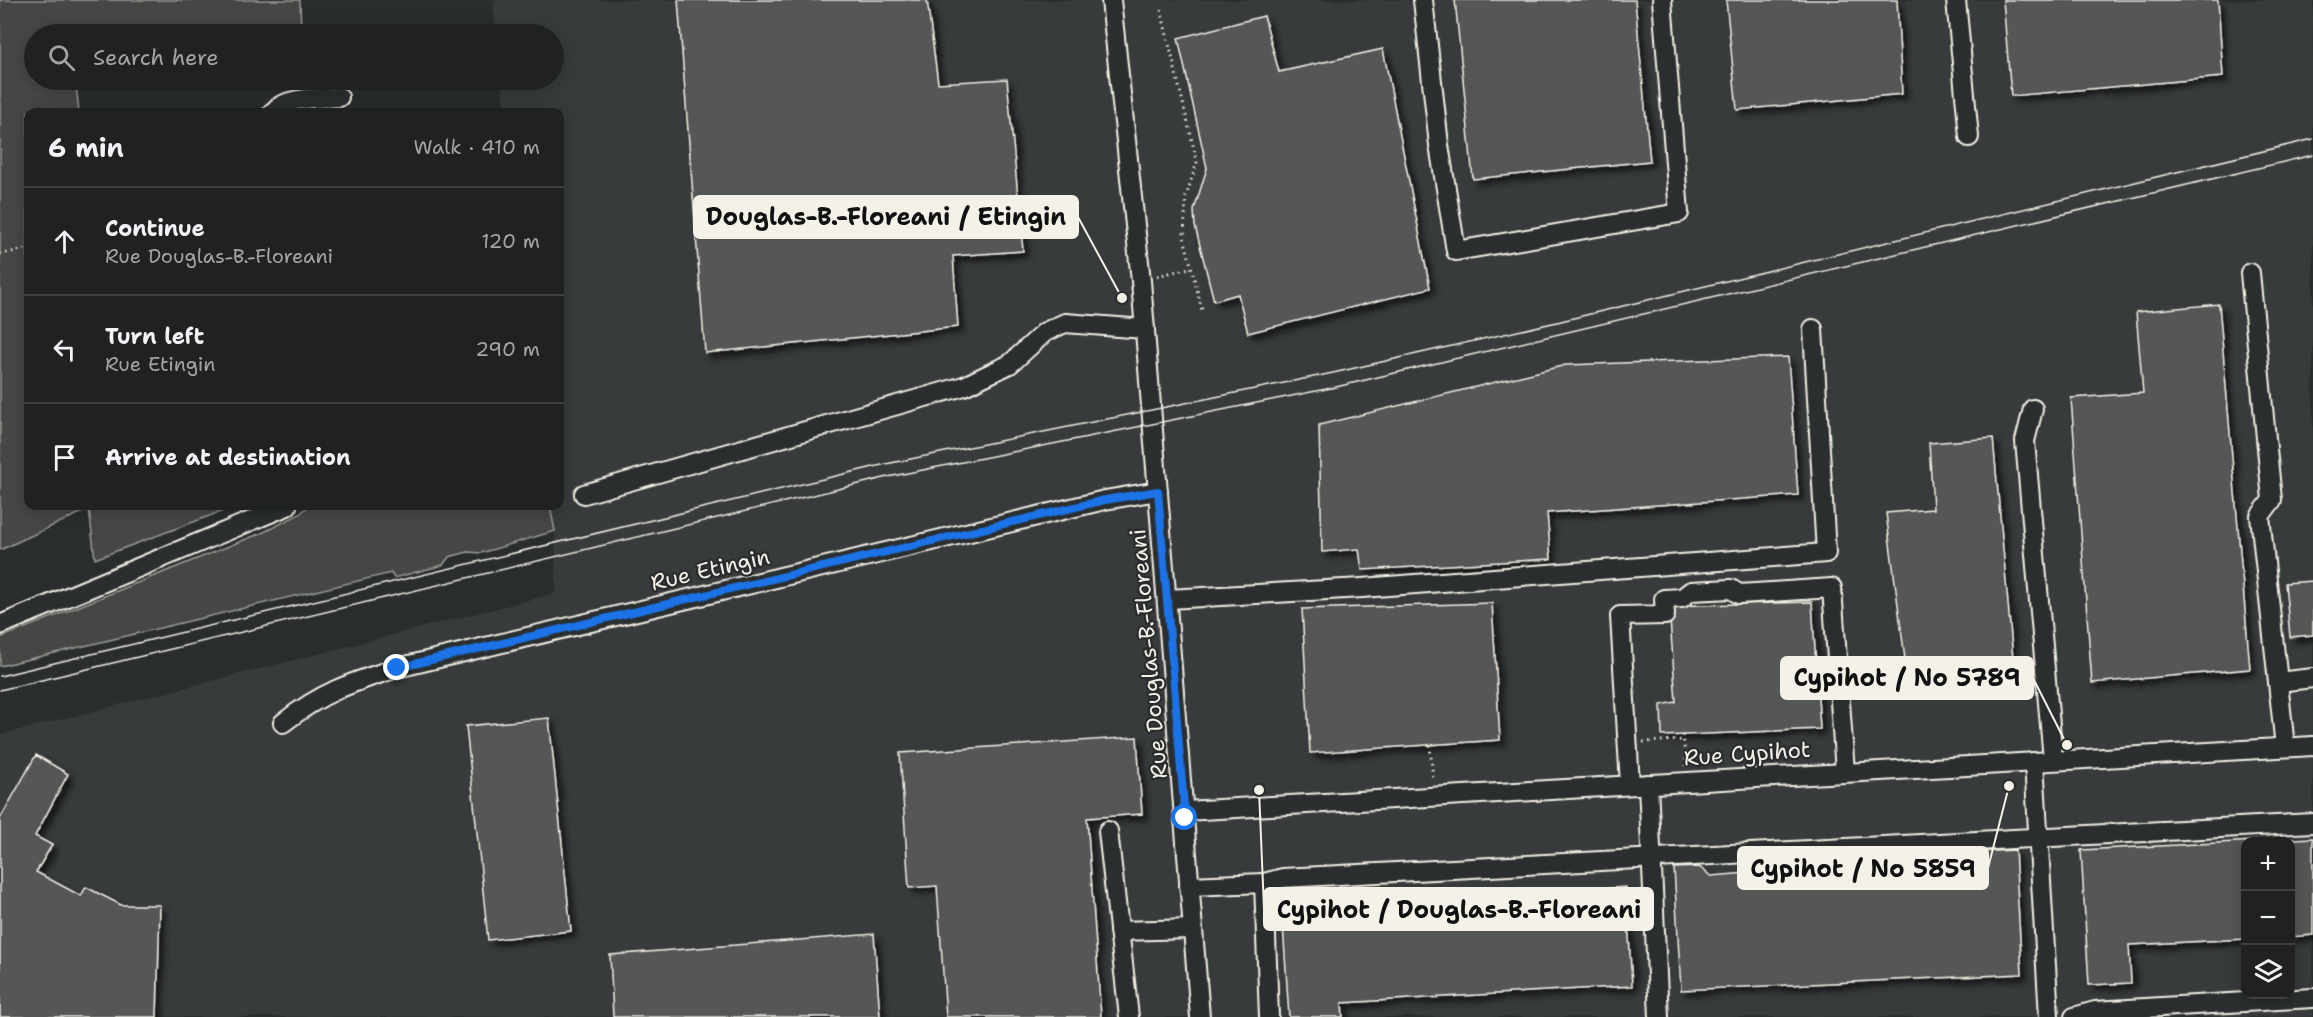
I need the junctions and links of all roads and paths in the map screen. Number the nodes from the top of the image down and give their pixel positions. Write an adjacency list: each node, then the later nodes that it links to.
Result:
1 (1111, 0): 13 (street, Rue Douglas-B.-Floreani)
2 (1423, 0): 3 (street)
3 (1662, 0)
4 (1956, 0): 8 (street)
5 (1161, 10): 11 (path)
6 (339, 97): 7 (street)
7 (278, 108)
8 (1969, 137)
9 (24, 250): 10 (path)
10 (0, 254)
11 (1190, 268): 13 (path); 14 (path)
12 (2250, 273): 24 (street)
13 (1141, 281): 15 (street, Rue Douglas-B.-Floreani)
14 (1202, 310)
15 (1145, 329): 18 (street, Rue Douglas-B.-Floreani); 19 (street)
16 (1813, 329): 21 (street)
17 (2033, 409): 30 (street)
18 (1158, 491): 21 (street, Rue Douglas-B.-Floreani); 25 (street, Rue Etingin)
19 (584, 494)
20 (277, 510): 22 (street)
21 (1168, 599): 36 (street, Rue Douglas-B.-Floreani)
22 (0, 625)
23 (2313, 678): 24 (street)
24 (2278, 682): 29 (street)
25 (284, 723)
26 (1639, 742): 32 (path)
27 (1430, 745): 34 (path)
28 (2313, 746): 29 (street, Rue Cypihot)
29 (2285, 747): 30 (street, Rue Cypihot)
30 (2053, 760): 31 (street, Rue Cypihot)
31 (2034, 762): 33 (street, Rue Cypihot); 39 (street)
32 (1686, 766)
33 (1845, 771): 35 (street, Rue Cypihot); 35 (street)
34 (1433, 781)
35 (1639, 784): 36 (street, Rue Cypihot); 40 (street)
36 (1185, 811): 42 (street, Rue Douglas-B.-Floreani)
37 (2313, 823): 39 (street)
38 (1108, 831): 44 (street)
39 (2040, 840): 40 (street); 50 (street)
40 (1652, 860): 41 (street); 49 (street)
41 (1264, 883): 42 (street); 48 (street)
42 (1189, 886): 43 (street, Rue Douglas-B.-Floreani)
43 (1193, 929): 44 (street); 47 (street, Rue Douglas-B.-Floreani)
44 (1119, 931): 46 (street)
45 (2313, 998): 51 (street)
46 (1129, 1017)
47 (1200, 1017)
48 (1269, 1017)
49 (1659, 1017)
50 (2049, 1017)
51 (2074, 1017)

